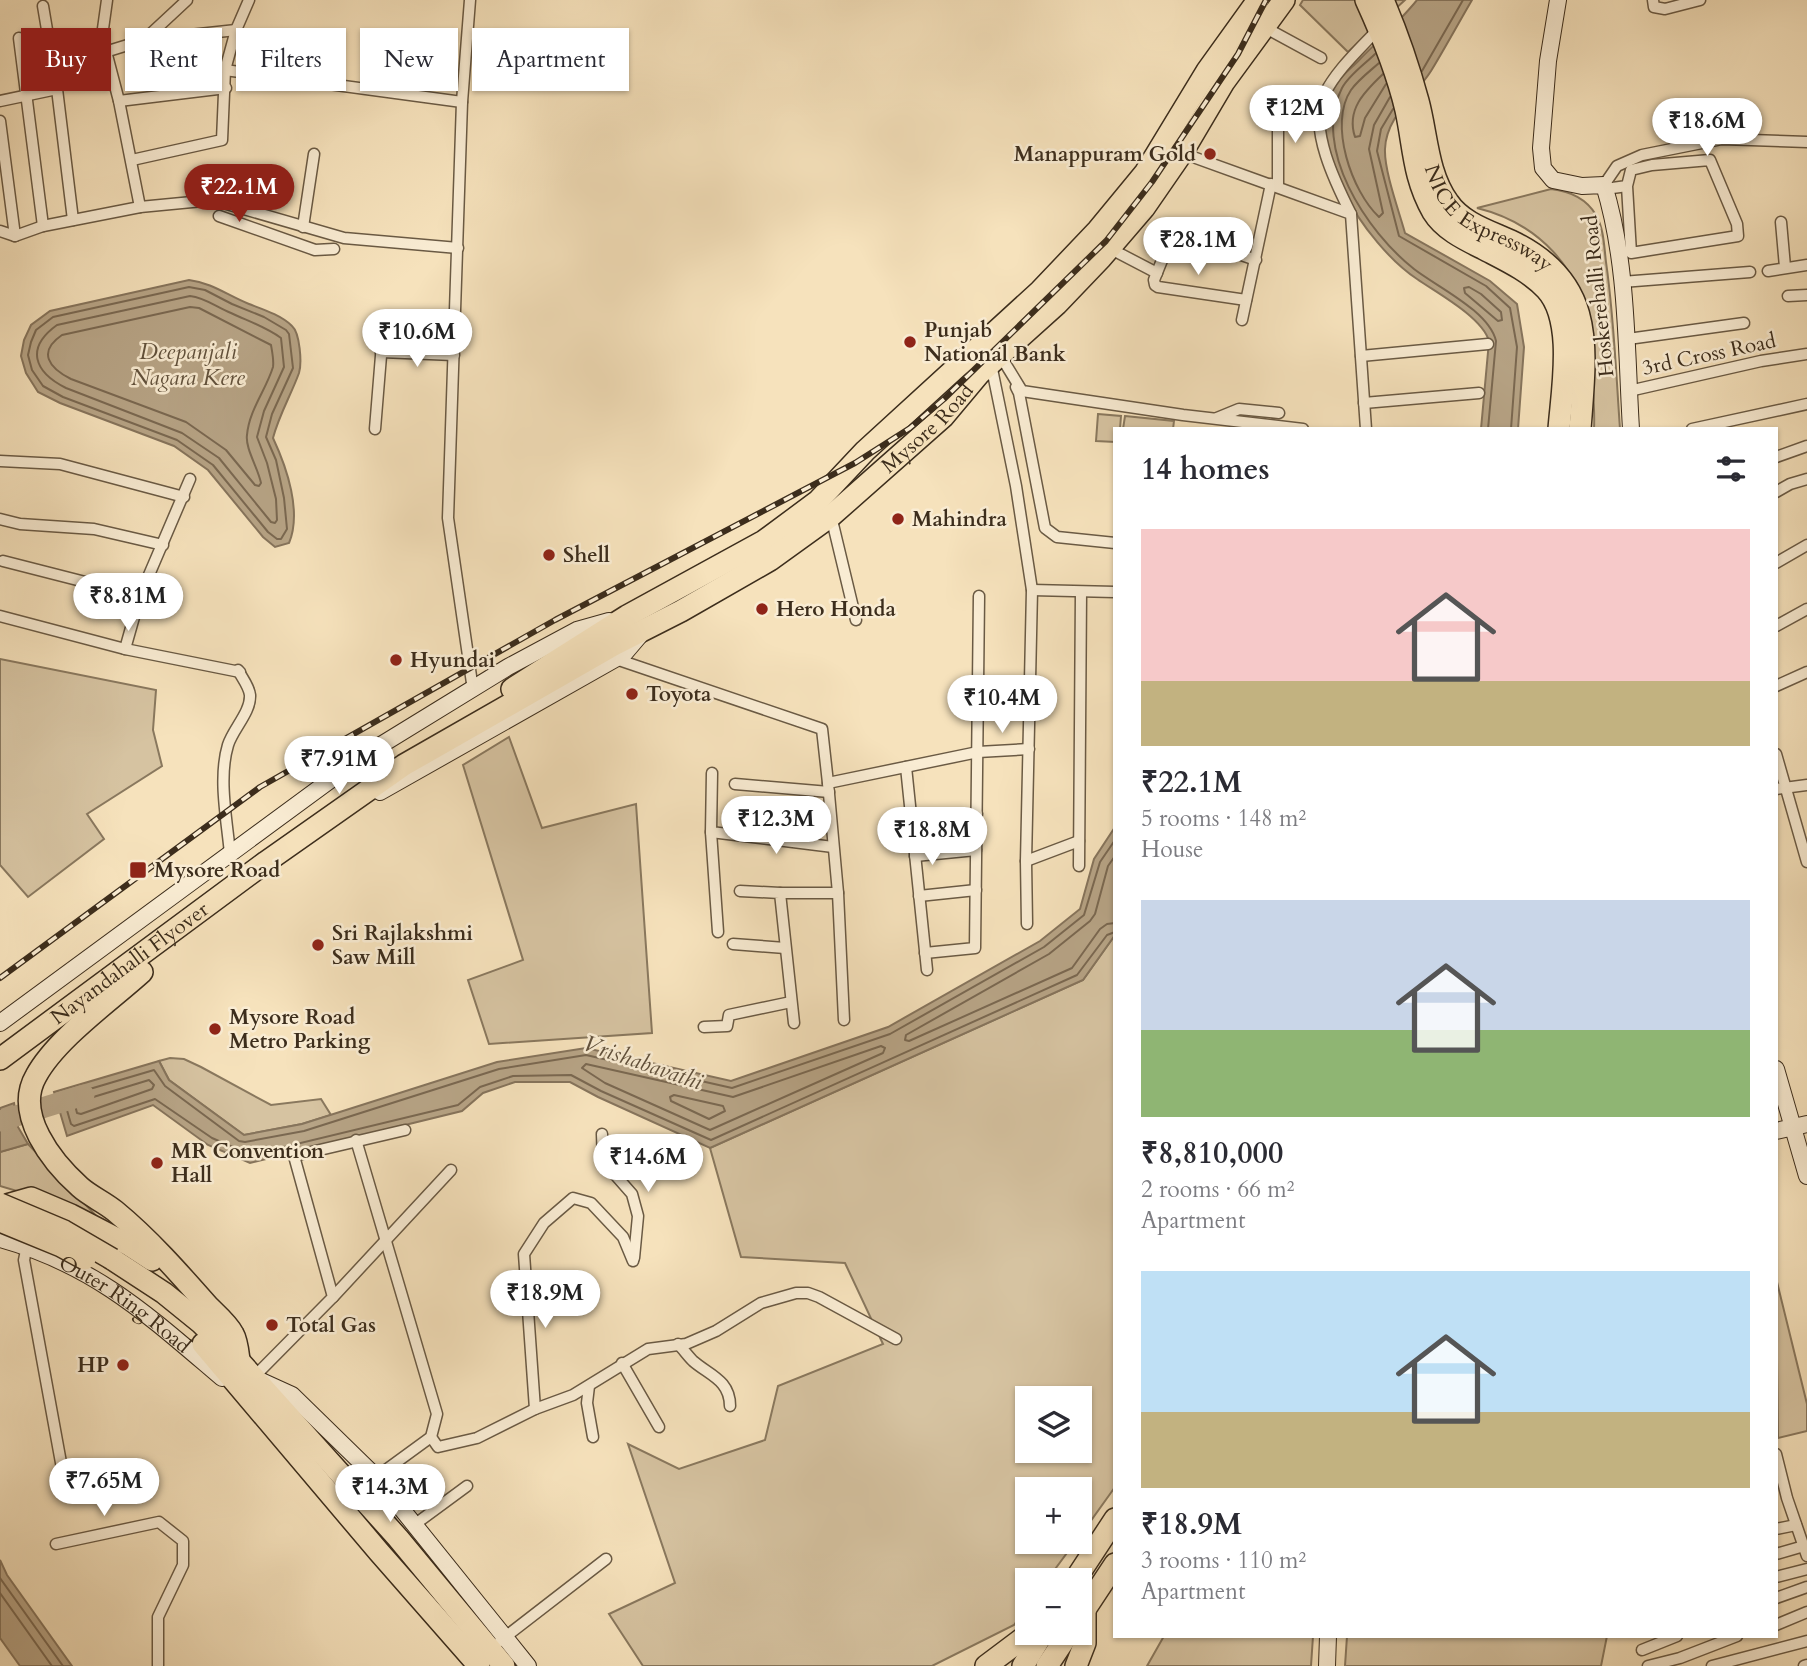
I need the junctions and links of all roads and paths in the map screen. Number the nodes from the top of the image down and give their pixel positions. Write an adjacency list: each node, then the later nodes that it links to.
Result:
1 (107, 0): 15 (street)
2 (187, 0): 16 (street)
3 (249, 0): 17 (street)
4 (470, 0): 31 (street)
5 (1258, 0): 108 (highway, Mysore Road)
6 (1284, 0): 13 (highway, Mysore Road)
7 (1366, 0): 19 (highway, NICE Expressway)
8 (1383, 0): 19 (highway, NICE Expressway)
9 (1558, 0): 41 (street, Hoskerehalli Road)
10 (1653, 0): 11 (street)
11 (1700, 0)
12 (43, 6): 14 (street)
13 (1264, 27): 22 (street); 36 (highway, Mysore Road)
14 (47, 28)
15 (103, 28)
16 (157, 28)
17 (237, 28)
18 (236, 30): 20 (street); 23 (street)
19 (1385, 30): 33 (highway, NICE Expressway); 43 (street)
20 (222, 32)
21 (19, 38): 28 (street)
22 (1321, 58)
23 (225, 70): 25 (street); 31 (street)
24 (111, 73): 30 (street)
25 (226, 88): 30 (street); 38 (street)
26 (47, 91): 28 (street)
27 (57, 91): 45 (street)
28 (28, 95): 29 (street); 47 (street)
29 (0, 101)
30 (119, 101): 38 (street)
31 (462, 102): 51 (street)
32 (1278, 103): 39 (street)
33 (1412, 107): 82 (highway, NICE Expressway); 83 (highway, NICE Expressway)
34 (0, 121): 50 (street)
35 (1807, 142): 41 (street)
36 (1182, 153): 39 (street); 52 (highway, Mysore Road)
37 (313, 154): 48 (street)
38 (132, 160): 42 (street)
39 (1275, 185): 43 (street); 54 (street)
40 (1626, 186): 40 (street); 41 (street)
41 (1605, 187): 60 (street, Hoskerehalli Road)
42 (140, 207): 45 (street); 48 (street)
43 (1352, 214): 72 (street)
44 (219, 216): 53 (street)
45 (74, 220): 47 (street)
46 (1782, 222): 56 (street)
47 (43, 226): 50 (street)
48 (303, 227): 51 (street)
49 (0, 231): 50 (street)
50 (15, 236)
51 (458, 248): 71 (street)
52 (1110, 248): 59 (street); 73 (highway, Mysore Road)
53 (334, 249)
54 (1256, 260): 59 (street); 63 (street)
55 (1807, 265): 56 (street)
56 (1786, 267): 57 (street)
57 (1768, 271)
58 (1750, 272): 60 (street)
59 (1157, 273): 63 (street)
60 (1622, 282): 67 (street, Hoskerehalli Road)
61 (1807, 295): 62 (street)
62 (1788, 296)
63 (1246, 300): 65 (street)
64 (384, 318): 69 (street)
65 (1242, 320)
66 (1745, 323): 67 (street)
67 (1628, 340): 74 (street, Hoskerehalli Road)
68 (1488, 344): 72 (street)
69 (381, 352): 71 (street); 86 (street)
70 (1802, 354): 74 (street, 3rd Cross Road)
71 (454, 355): 116 (street)
72 (1361, 356): 76 (street)
73 (996, 358): 79 (street); 94 (highway, Mysore Road); 96 (street); 101 (street)
74 (1629, 391): 84 (street, Hoskerehalli Road)
75 (1479, 393): 76 (street)
76 (1364, 403): 81 (street)
77 (1807, 404): 85 (street)
78 (1279, 412): 79 (street)
79 (1215, 419): 80 (street)
80 (1285, 427)
81 (1366, 427)
82 (1559, 427)
83 (1580, 427)
84 (1632, 427)
85 (1701, 427)
86 (375, 429)
87 (1807, 446): 88 (street)
88 (1778, 456)
89 (0, 461): 93 (street)
90 (190, 479): 93 (street)
91 (1807, 479): 92 (street)
92 (1778, 491)
93 (184, 497): 97 (street)
94 (831, 516): 109 (street); 113 (highway, Mysore Road)
95 (0, 519): 97 (street)
96 (1113, 542)
97 (163, 545): 104 (street)
98 (1807, 545): 100 (street)
99 (3, 561): 104 (street)
100 (1778, 563)
101 (1032, 590): 102 (street); 117 (street)
102 (1081, 592): 103 (street); 130 (street)
103 (1113, 592)
104 (141, 596): 112 (street)
105 (979, 596): 118 (street)
106 (1807, 608): 110 (street)
107 (0, 616): 112 (street)
108 (627, 616): 111 (highway, Mysore Road); 116 (street, Mysore Road)
109 (856, 620)
110 (1778, 625)
111 (586, 643): 119 (highway, Nayandahalli Flyover)
112 (125, 649): 133 (street)
113 (615, 652): 119 (highway, Nayandahalli Flyover); 125 (street); 146 (street, Mysore Road)
114 (1807, 673): 115 (street)
115 (1778, 684)
116 (473, 690): 133 (street, Mysore Road)
117 (1029, 749): 118 (street); 135 (street)
118 (978, 752): 120 (street); 127 (street)
119 (401, 760): 155 (highway, Nayandahalli Flyover); 156 (highway, Nayandahalli Flyover)
120 (906, 767): 125 (street); 134 (street)
121 (1778, 772): 126 (street)
122 (712, 773): 129 (street)
123 (736, 784): 125 (street)
124 (1807, 785): 126 (street)
125 (828, 787): 131 (street)
126 (1780, 789): 136 (street)
127 (977, 814): 128 (street); 132 (street)
128 (945, 818)
129 (711, 832): 131 (street); 144 (street)
130 (1080, 841): 135 (street); 137 (street)
131 (832, 847): 141 (street)
132 (976, 850): 134 (street); 138 (street)
133 (230, 854): 152 (street, Mysore Road)
134 (915, 856): 142 (street)
135 (1026, 861): 143 (street)
136 (1807, 862)
137 (1079, 866)
138 (976, 890): 142 (street); 148 (street)
139 (740, 891): 140 (street)
140 (780, 893): 141 (street); 147 (street)
141 (838, 894): 151 (street)
142 (919, 896): 148 (street)
143 (1027, 924)
144 (718, 932)
145 (733, 944): 147 (street)
146 (166, 945): 157 (street, Mysore Road); 172 (highway)
147 (785, 948): 150 (street)
148 (925, 953): 149 (street)
149 (927, 970)
150 (791, 1002): 153 (street); 154 (street)
151 (844, 1020)
152 (0, 1023)
153 (793, 1023)
154 (704, 1027)
155 (0, 1049)
156 (0, 1059)
157 (0, 1069)
158 (1778, 1076): 159 (street)
159 (1792, 1127): 164 (street)
160 (405, 1130): 162 (street)
161 (601, 1134): 180 (street)
162 (356, 1140): 169 (street); 173 (street)
163 (451, 1170): 169 (street)
164 (1807, 1176)
165 (42, 1202): 166 (highway); 170 (street); 172 (highway)
166 (0, 1207): 171 (highway, bridge)
167 (0, 1221): 171 (highway, bridge)
168 (0, 1239): 170 (street, Outer Ring Road)
169 (386, 1242): 173 (street); 182 (street)
170 (26, 1246): 177 (street, Outer Ring Road); 186 (street)
171 (109, 1264): 177 (highway, Outer Ring Road)
172 (190, 1285): 177 (highway)
173 (333, 1297): 177 (street)
174 (896, 1339): 175 (street)
175 (678, 1344): 176 (street); 179 (street)
176 (622, 1363): 178 (street); 181 (street)
177 (244, 1375): 185 (street); 188 (highway, Outer Ring Road); 216 (highway, Outer Ring Road)
178 (589, 1385): 180 (street); 183 (street)
179 (730, 1406)
180 (535, 1409): 182 (street)
181 (659, 1427)
182 (431, 1437): 185 (street)
183 (593, 1437)
184 (1778, 1469): 189 (street)
185 (376, 1477): 188 (street); 191 (street)
186 (117, 1480)
187 (467, 1486): 191 (street)
188 (357, 1491): 216 (highway, Outer Ring Road)
189 (1782, 1499): 192 (street)
190 (1113, 1522): 199 (highway)
191 (414, 1525): 216 (street)
192 (1796, 1525): 193 (street); 195 (street)
193 (1778, 1529)
194 (56, 1544): 217 (street)
195 (1805, 1551): 196 (street)
196 (1778, 1554)
197 (606, 1559): 216 (street)
198 (1113, 1567): 204 (highway)
199 (1083, 1568)
200 (1807, 1569): 201 (street)
201 (1778, 1576)
202 (1807, 1587): 203 (street)
203 (1778, 1597)
204 (1092, 1598)
205 (1807, 1612): 206 (street)
206 (1778, 1624)
207 (1328, 1638): 223 (street)
208 (1672, 1638): 215 (street)
209 (1732, 1638): 224 (street)
210 (1807, 1641): 225 (street)
211 (1015, 1644): 219 (highway)
212 (1036, 1645): 220 (highway)
213 (1061, 1645): 221 (highway)
214 (1084, 1645): 222 (highway)
215 (1642, 1650)
216 (495, 1655): 218 (street)
217 (158, 1666)
218 (528, 1666)
219 (986, 1666)
220 (1023, 1666)
221 (1047, 1666)
222 (1076, 1666)
223 (1327, 1666)
224 (1648, 1666)
225 (1712, 1666)

